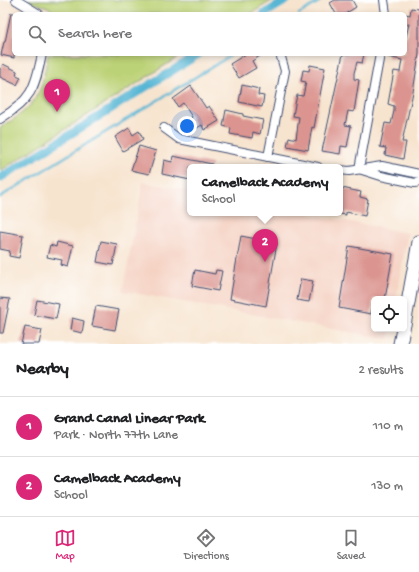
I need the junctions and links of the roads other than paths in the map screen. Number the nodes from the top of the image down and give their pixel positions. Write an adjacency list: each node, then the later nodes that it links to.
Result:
1 (16, 0): 3 (street)
2 (384, 0): 4 (street)
3 (36, 12)
4 (386, 12)
5 (42, 56): 8 (street)
6 (380, 56): 12 (street)
7 (281, 57): 10 (street)
8 (0, 119)
9 (164, 128): 10 (street)
10 (268, 157): 11 (street)
11 (303, 164)
12 (359, 169): 13 (street); 14 (street); 15 (street)
13 (343, 170)
14 (419, 174)
15 (419, 182)
16 (419, 242): 17 (main road)
17 (407, 308)
18 (402, 332): 19 (main road)
19 (400, 344)

